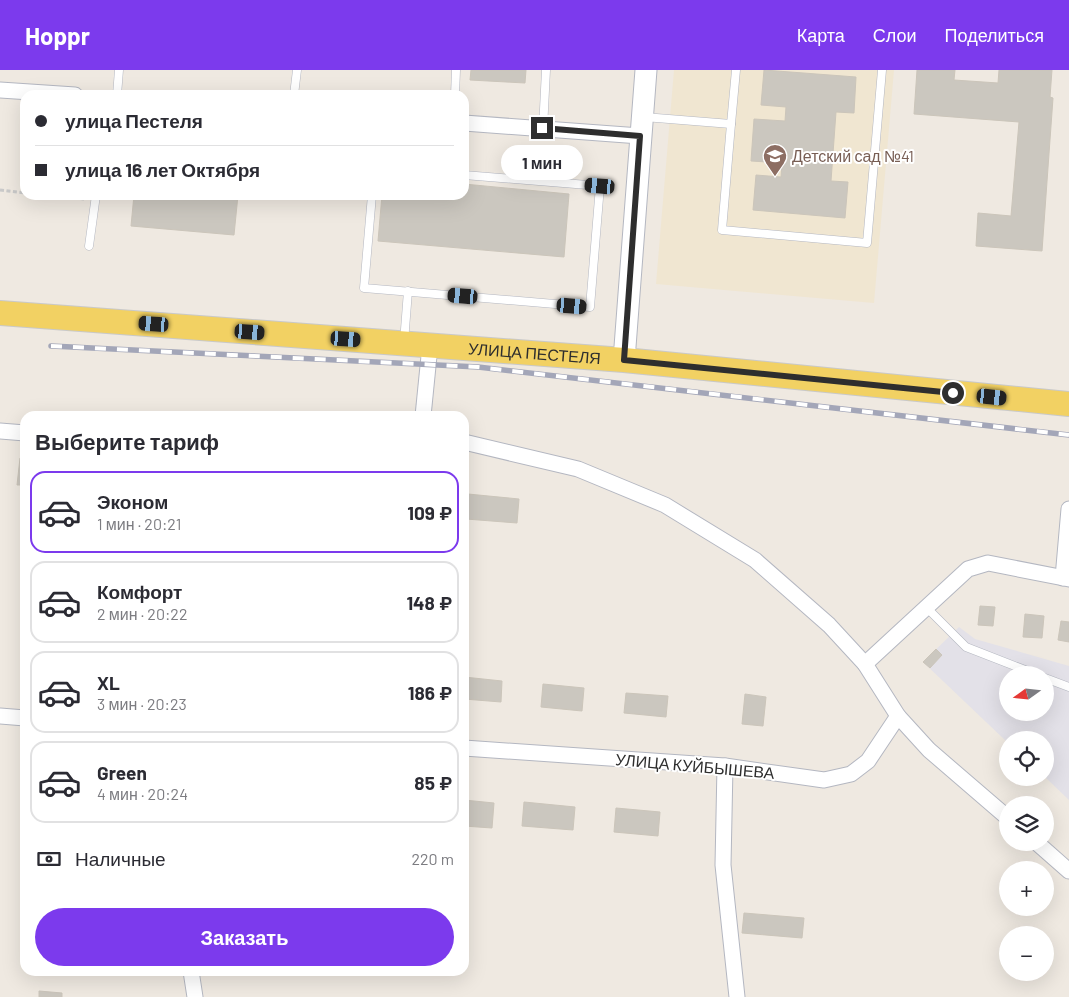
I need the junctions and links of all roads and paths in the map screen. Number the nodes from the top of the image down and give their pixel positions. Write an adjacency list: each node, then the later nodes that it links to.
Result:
1 (118, 70): 9 (lane)
2 (297, 70): 10 (lane)
3 (456, 70): 11 (lane)
4 (546, 70): 16 (lane)
5 (646, 70): 15 (street)
6 (736, 70): 14 (lane)
7 (882, 70): 14 (lane)
8 (0, 90): 12 (street)
9 (117, 90)
10 (295, 90)
11 (455, 90)
12 (20, 91)
13 (469, 123): 16 (street)
14 (731, 124): 15 (lane)
15 (641, 126): 16 (street); 27 (street)
16 (542, 128)
17 (469, 175): 23 (lane)
18 (0, 190): 19 (path)
19 (20, 192)
20 (95, 200): 22 (lane)
21 (372, 200): 23 (lane)
22 (89, 246)
23 (408, 291): 25 (lane)
24 (0, 313): 25 (main road, УЛИЦА ПЕСТЕЛЯ)
25 (404, 344): 26 (main road, УЛИЦА ПЕСТЕЛЯ)
26 (430, 346): 27 (main road, УЛИЦА ПЕСТЕЛЯ); 29 (street)
27 (624, 360): 28 (main road, УЛИЦА ПЕСТЕЛЯ)
28 (1069, 404)
29 (424, 411)
30 (0, 431): 31 (street)
31 (20, 433)
32 (469, 443): 36 (street)
33 (1069, 510): 34 (street)
34 (1066, 578): 35 (street)
35 (927, 608): 36 (street); 37 (lane)
36 (865, 664): 41 (street)
37 (1015, 666)
38 (1054, 681): 39 (lane)
39 (1069, 687)
40 (0, 716): 42 (street)
41 (898, 716): 44 (street, УЛИЦА КУЙБЫШЕВА); 45 (street)
42 (20, 718)
43 (469, 748): 44 (street, УЛИЦА КУЙБЫШЕВА)
44 (725, 766): 50 (street)
45 (999, 810)
46 (1046, 851): 47 (street)
47 (1069, 871)
48 (192, 976): 49 (street)
49 (195, 997)
50 (737, 997)

